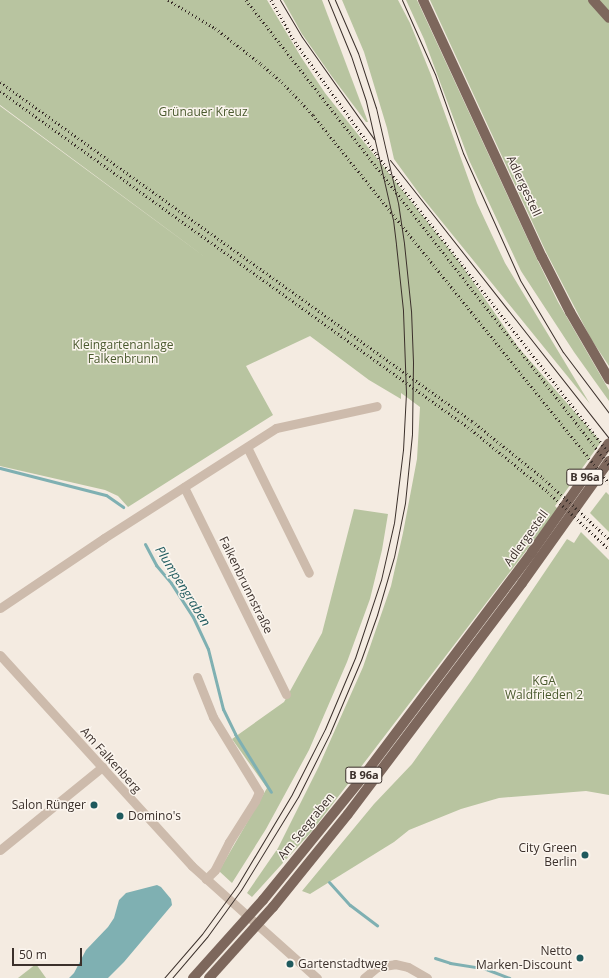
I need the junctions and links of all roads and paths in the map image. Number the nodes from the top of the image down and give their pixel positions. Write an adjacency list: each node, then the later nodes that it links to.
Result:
1 (423, 0): 4 (main road, Adlergestell)
2 (593, 0): 3 (main road)
3 (609, 18)
4 (609, 379)
5 (377, 406): 7 (street)
6 (609, 443): 12 (main road, Adlergestell / B 96a)
7 (247, 447): 9 (street); 10 (street)
8 (609, 461): 13 (main road, Adlergestell / B 96a)
9 (184, 487): 11 (street); 16 (street, Falkenbrunnstraße)
10 (309, 574)
11 (0, 608)
12 (461, 646): 20 (main road, Am Seegraben / B 96a)
13 (470, 652): 21 (main road, Am Seegraben / B 96a)
14 (0, 655): 17 (street, Am Falkenberg)
15 (197, 677): 19 (street)
16 (286, 694)
17 (102, 767): 18 (street); 19 (street, Am Falkenberg)
18 (0, 850)
19 (206, 879): 22 (street, Am Falkenberg)
20 (193, 978)
21 (209, 978)
22 (317, 978)
23 (364, 978): 24 (street)
24 (427, 978)

